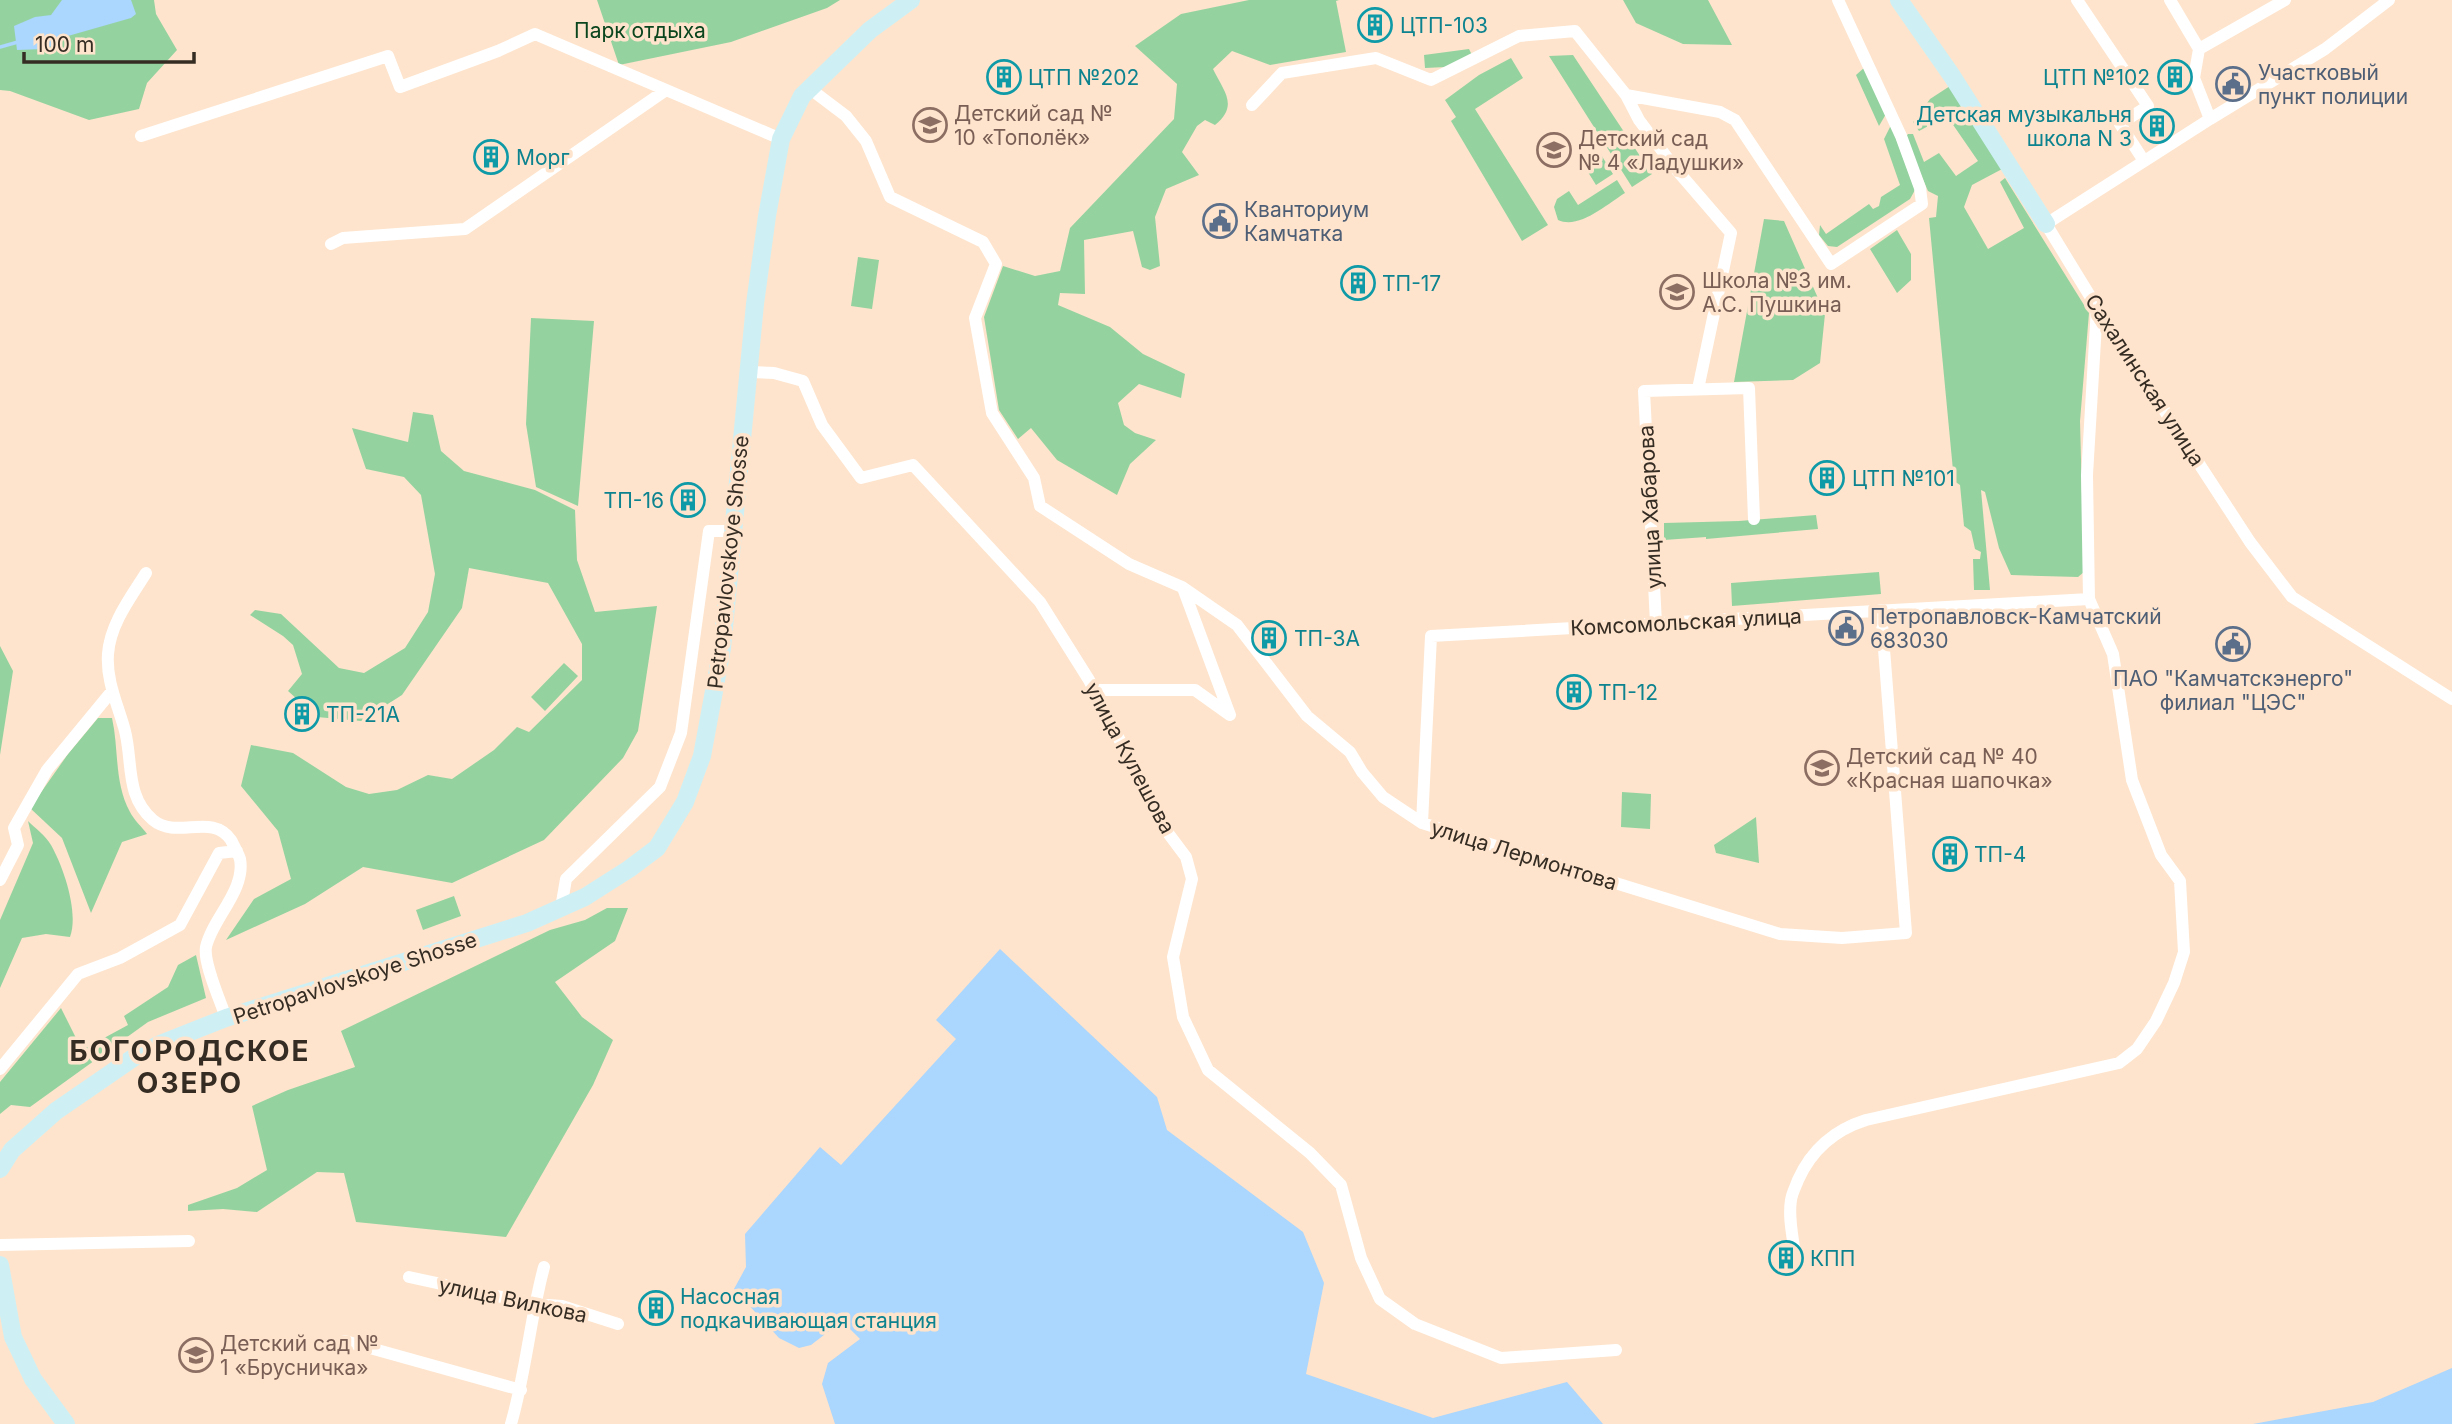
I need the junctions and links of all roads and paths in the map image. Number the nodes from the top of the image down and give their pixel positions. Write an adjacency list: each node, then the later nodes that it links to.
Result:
1 (911, 0): 9 (main road, Petropavlovskoye Shosse)
2 (1838, 0): 11 (street)
3 (1899, 0): 17 (main road, Сахалинская улица)
4 (2077, 0): 16 (street)
5 (2170, 0): 8 (street)
6 (2285, 0): 8 (street)
7 (2389, 0): 13 (street)
8 (2199, 48): 13 (street)
9 (809, 88): 15 (main road, Petropavlovskoye Shosse); 25 (street, улица Лермонтова)
10 (666, 90): 14 (street); 15 (street); 18 (street)
11 (1626, 95): 12 (street); 21 (street)
12 (1252, 104)
13 (2210, 119): 16 (street)
14 (141, 136)
15 (782, 139): 20 (main road, Petropavlovskoye Shosse)
16 (2144, 161): 17 (street)
17 (2046, 224): 19 (street, Сахалинская улица)
18 (331, 244)
19 (2097, 307): 26 (street); 31 (street, Сахалинская улица)
20 (748, 372): 23 (main road, Petropavlovskoye Shosse); 29 (street, улица Кулешова)
21 (1698, 389): 22 (street); 28 (street, улица Хабарова)
22 (1754, 519)
23 (734, 531): 35 (main road, Petropavlovskoye Shosse); 35 (street)
24 (146, 573): 30 (street)
25 (1182, 587): 29 (street); 32 (street, улица Лермонтова)
26 (2089, 599): 27 (street, Комсомольская улица); 41 (street)
27 (1881, 610): 28 (street, Комсомольская улица); 32 (street, улица Лермонтова)
28 (1656, 623): 32 (street, Комсомольская улица)
29 (1093, 690): 48 (street, улица Кулешова)
30 (112, 691): 33 (street); 34 (street)
31 (2452, 699)
32 (1422, 823)
33 (237, 851): 36 (street); 37 (street)
34 (0, 880)
35 (561, 908): 36 (main road, Petropavlovskoye Shosse)
36 (226, 1018): 38 (main road, Petropavlovskoye Shosse)
37 (0, 1069)
38 (0, 1169)
39 (189, 1241): 40 (street)
40 (0, 1245)
41 (1796, 1255)
42 (0, 1265): 50 (main road)
43 (544, 1267): 45 (street)
44 (409, 1277): 45 (street, улица Вилкова)
45 (534, 1304): 46 (street, улица Вилкова); 49 (street)
46 (618, 1324)
47 (345, 1341): 49 (street)
48 (1616, 1350)
49 (521, 1390): 51 (street)
50 (66, 1424)
51 (511, 1424)

